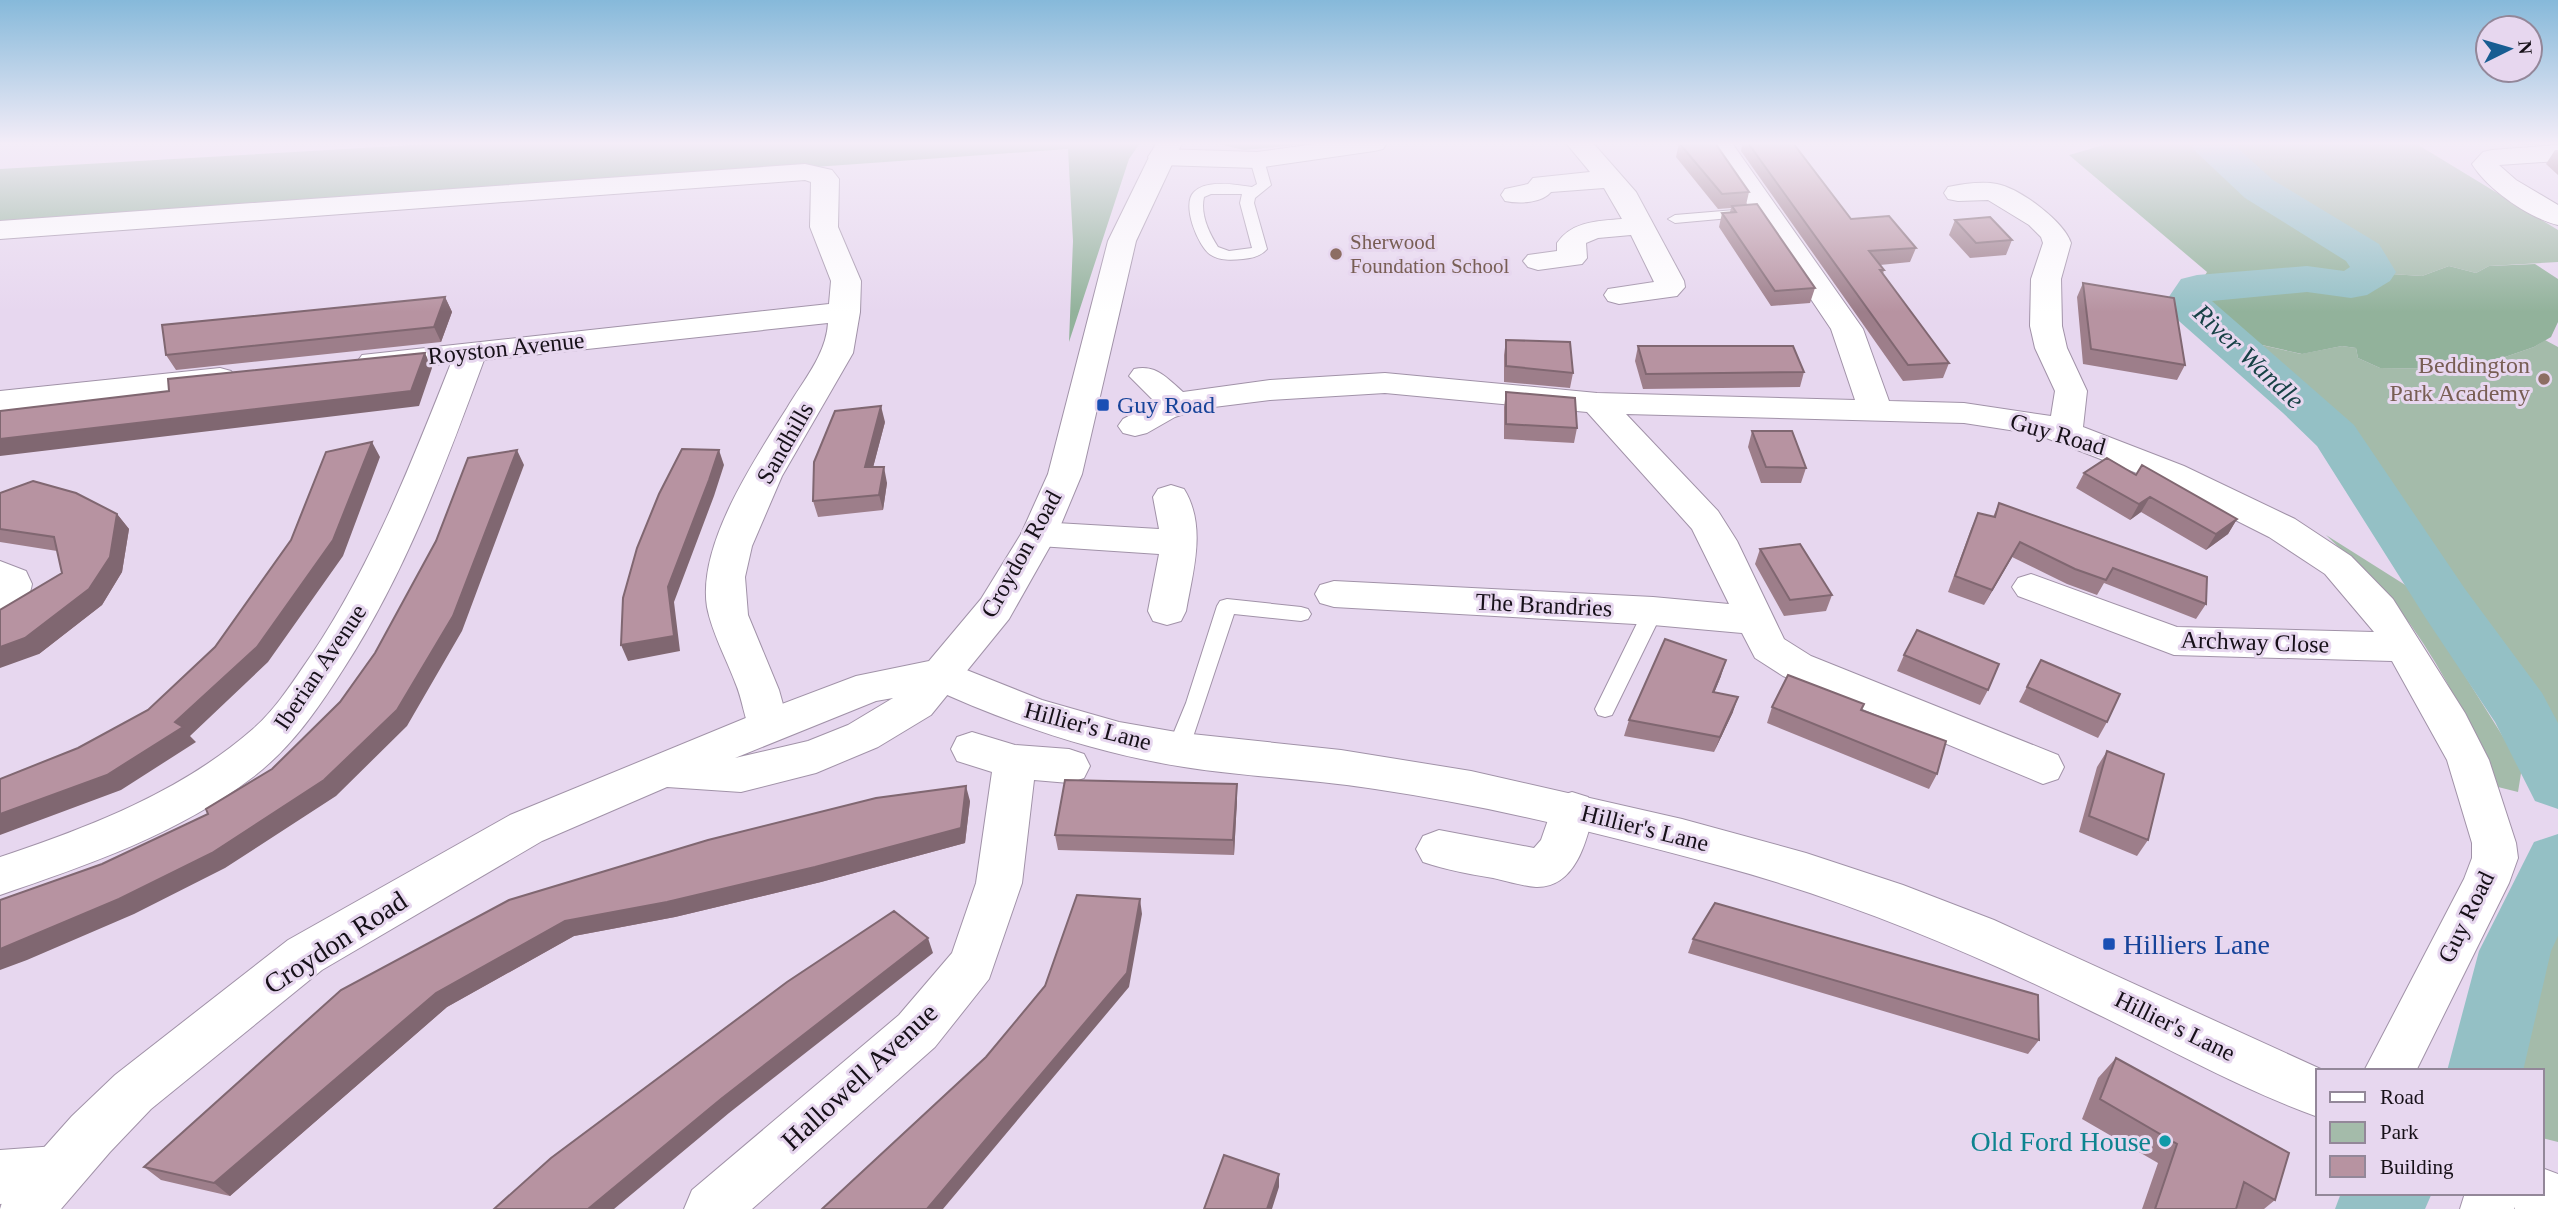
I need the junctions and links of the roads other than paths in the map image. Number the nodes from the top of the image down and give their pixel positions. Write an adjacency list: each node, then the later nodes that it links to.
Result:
1 (424, 199): 14 (main road, Sandhills)
2 (825, 199): 17 (main road, Sandhills)
3 (1142, 199): 29 (main road, Croydon Road)
4 (1195, 199): 5 (lane)
5 (1248, 199)
6 (1626, 199): 13 (main road)
7 (1760, 199): 10 (main road)
8 (2007, 199): 27 (main road)
9 (2532, 199): 11 (main road)
10 (1769, 211): 12 (lane); 25 (main road)
11 (2558, 216)
12 (1675, 219)
13 (1642, 226): 15 (main road); 16 (main road)
14 (0, 230)
15 (1538, 261)
16 (1619, 295)
17 (845, 312): 18 (main road, Royston Avenue); 42 (main road, Sandhills)
18 (471, 352): 19 (main road, Royston Avenue); 49 (main road, Iberian Avenue)
19 (350, 364)
20 (243, 375): 22 (main road)
21 (1145, 376): 24 (main road)
22 (0, 401)
23 (1597, 403): 24 (main road, Guy Road); 25 (main road, Guy Road); 38 (main road)
24 (1177, 404): 26 (main road, Guy Road)
25 (1875, 409): 27 (main road, Guy Road)
26 (1135, 426)
27 (2066, 432): 39 (main road, Guy Road)
28 (1171, 497): 30 (main road)
29 (1039, 534): 30 (main road); 40 (main road, Croydon Road)
30 (1180, 543): 35 (main road)
31 (0, 574): 34 (main road)
32 (2031, 587): 39 (main road, Archway Close)
33 (1334, 594): 36 (main road, The Brandries)
34 (0, 604)
35 (1167, 611)
36 (1653, 611): 38 (main road, The Brandries); 41 (lane)
37 (1301, 614): 43 (lane)
38 (1754, 620): 45 (main road)
39 (2404, 647): 50 (main road, Guy Road)
40 (939, 674): 42 (main road, Croydon Road); 43 (main road, Hillier's Lane); 46 (main road, Croydon Road)
41 (1605, 709)
42 (768, 726): 46 (main road, Croydon Road)
43 (1178, 749): 47 (main road, Hillier's Lane)
44 (1069, 766): 56 (main road, Hallowell Avenue)
45 (2043, 767)
46 (661, 772): 53 (main road, Croydon Road)
47 (1572, 810): 48 (main road); 51 (main road, Hillier's Lane)
48 (1439, 849)
49 (0, 876)
50 (2390, 1069)
51 (2316, 1092)
52 (0, 1177): 53 (main road)
53 (40, 1191)
54 (2542, 1195): 55 (main road)
55 (2558, 1201)
56 (711, 1209)

